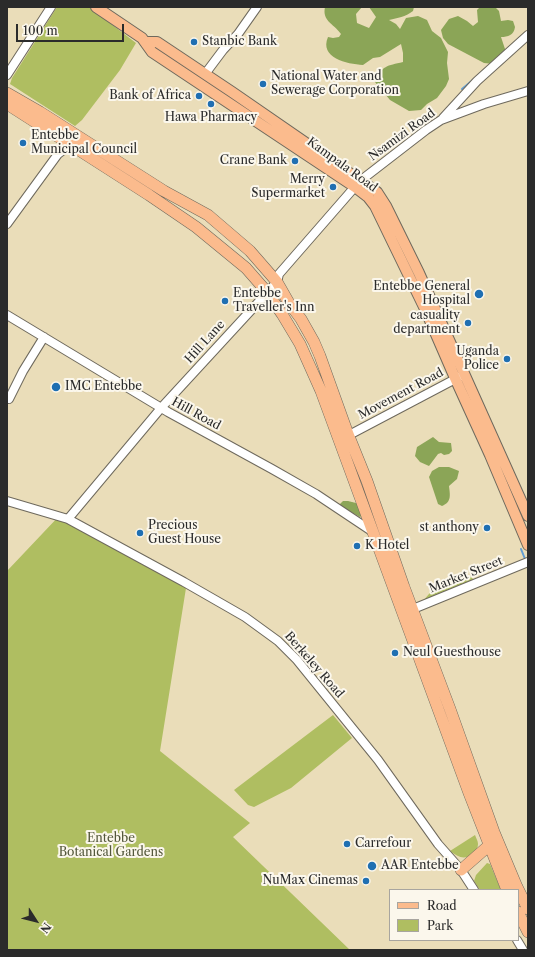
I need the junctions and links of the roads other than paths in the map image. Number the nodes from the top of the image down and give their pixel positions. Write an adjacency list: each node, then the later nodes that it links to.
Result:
1 (51, 7): 7 (street)
2 (96, 7): 5 (main road, Kampala Road)
3 (257, 7): 6 (street)
4 (528, 34): 11 (street)
5 (146, 42): 6 (main road, Kampala Road); 13 (main road, Kampala Road)
6 (205, 74): 13 (main road, Kampala Road)
7 (7, 75)
8 (528, 91): 11 (street, Nsamizi Road)
9 (7, 93): 16 (highway)
10 (7, 104): 12 (highway)
11 (441, 120): 13 (street, Nsamizi Road)
12 (71, 144): 14 (street); 17 (highway)
13 (358, 184): 15 (main road, Kampala Road); 16 (street, Hill Lane)
14 (7, 224)
15 (415, 275): 20 (main road, Kampala Road); 21 (main road, Kampala Road)
16 (277, 282): 17 (street, Hill Lane); 24 (highway)
17 (267, 292): 23 (street, Hill Lane); 28 (highway)
18 (7, 315): 19 (street, Hill Road)
19 (44, 337): 22 (street); 23 (street, Hill Road)
20 (465, 374): 21 (street, Movement Road); 26 (main road, Kampala Road)
21 (455, 378): 24 (street, Movement Road); 29 (main road, Kampala Road)
22 (9, 399)
23 (161, 408): 27 (street, Hill Lane); 28 (street, Hill Road)
24 (348, 434): 31 (highway)
25 (7, 501): 27 (street, Berkeley Road)
26 (528, 516)
27 (68, 519): 33 (street, Berkeley Road)
28 (373, 532): 32 (highway)
29 (528, 546)
30 (528, 562): 31 (street, Market Street)
31 (412, 609): 32 (highway)
32 (493, 842): 33 (highway); 35 (highway); 36 (highway)
33 (461, 870): 34 (street, Berkeley Road)
34 (473, 889)
35 (507, 889)
36 (518, 889)
37 (519, 892): 38 (highway)
38 (528, 909)
39 (519, 914): 40 (highway)
40 (528, 932)
41 (518, 941): 42 (street)
42 (523, 950)

